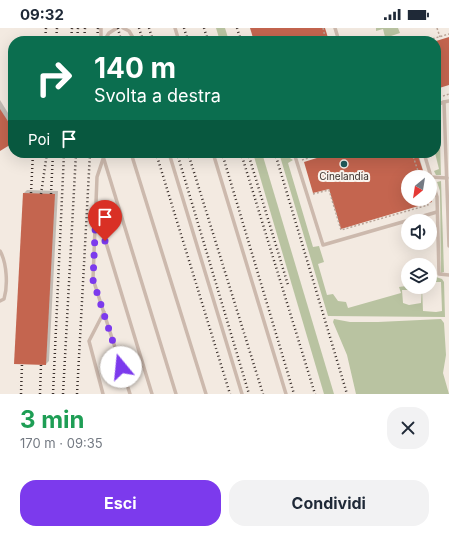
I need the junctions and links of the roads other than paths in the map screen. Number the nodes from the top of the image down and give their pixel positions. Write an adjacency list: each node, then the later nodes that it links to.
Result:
1 (117, 28): 3 (lane)
2 (123, 28): 4 (lane)
3 (107, 36)
4 (132, 36)
5 (449, 101): 6 (lane)
6 (444, 102): 7 (lane); 16 (lane)
7 (441, 103)
8 (104, 158): 18 (lane); 28 (lane)
9 (133, 158): 29 (lane)
10 (171, 158): 30 (lane)
11 (215, 158): 31 (lane)
12 (296, 158): 19 (lane)
13 (425, 158): 14 (lane)
14 (429, 170)
15 (437, 178): 16 (lane)
16 (447, 178): 20 (lane)
17 (437, 206): 19 (lane)
18 (96, 211): 24 (lane); 27 (lane)
19 (437, 212): 22 (lane)
20 (449, 246)
21 (0, 251): 23 (lane)
22 (449, 275)
23 (0, 302)
24 (104, 312): 25 (lane); 26 (lane)
25 (103, 394)
26 (130, 394)
27 (152, 394)
28 (176, 394)
29 (206, 394)
30 (242, 394)
31 (286, 394)

